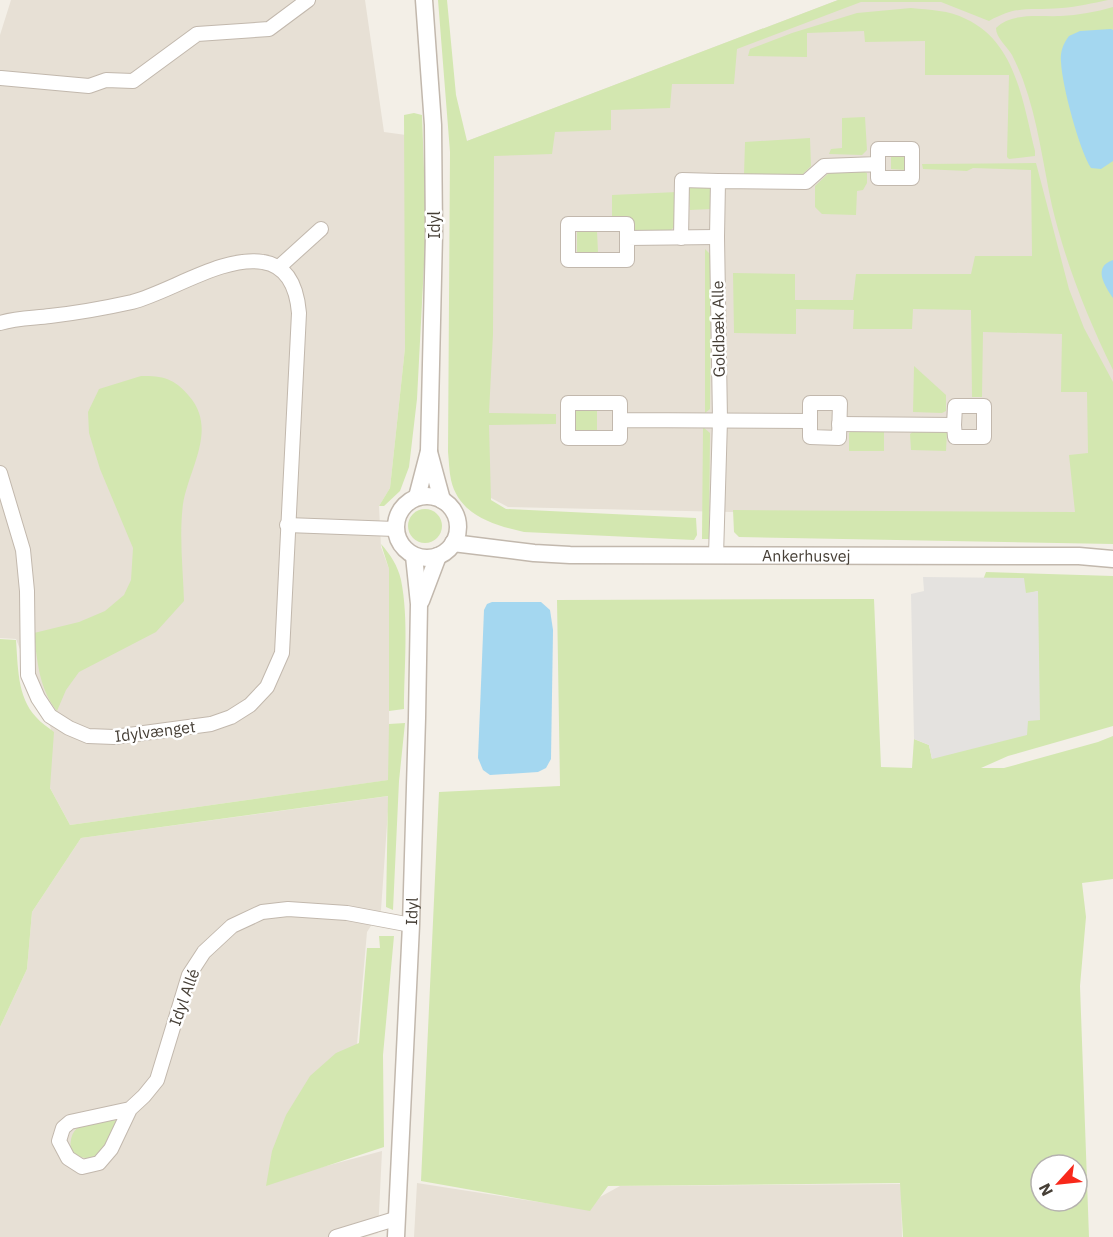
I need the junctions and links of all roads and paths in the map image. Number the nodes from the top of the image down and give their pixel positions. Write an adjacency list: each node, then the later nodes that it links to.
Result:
1 (308, 0): 3 (street)
2 (424, 0): 17 (street, Idyl)
3 (1, 78)
4 (878, 164): 5 (street)
5 (718, 181): 7 (street, Goldbæk Alle); 9 (street)
6 (321, 229): 10 (street)
7 (717, 237): 9 (street); 13 (street, Goldbæk Alle)
8 (627, 238): 8 (street); 9 (street)
9 (681, 238)
10 (279, 267): 11 (street); 21 (street, Idylvænget)
11 (0, 323)
12 (620, 420): 12 (street); 13 (street)
13 (720, 420): 14 (street); 28 (street, Goldbæk Alle)
14 (810, 421): 15 (street); 15 (street)
15 (839, 424): 16 (street)
16 (954, 425)
17 (429, 451): 19 (street, Idyl); 20 (street, Idyl)
18 (0, 473): 21 (street, Idylvænget)
19 (417, 498): 20 (street); 23 (street)
20 (442, 500): 22 (street)
21 (287, 525): 23 (street)
22 (458, 526): 24 (street); 25 (street, Ankerhusvej)
23 (395, 529): 26 (street)
24 (453, 543): 25 (street, Ankerhusvej); 27 (street)
25 (500, 548): 28 (street, Ankerhusvej)
26 (414, 556): 27 (street); 30 (street, Idyl)
27 (438, 556): 30 (street, Idyl)
28 (716, 556): 29 (street, Ankerhusvej)
29 (1113, 559)
30 (419, 604): 31 (street, Idyl)
31 (411, 925): 32 (street, Idyl Allé); 33 (street, Idyl)
32 (130, 1109): 32 (street, Idyl Allé)
33 (395, 1219): 34 (street); 35 (street, Idyl)
34 (336, 1237)
35 (396, 1237)

